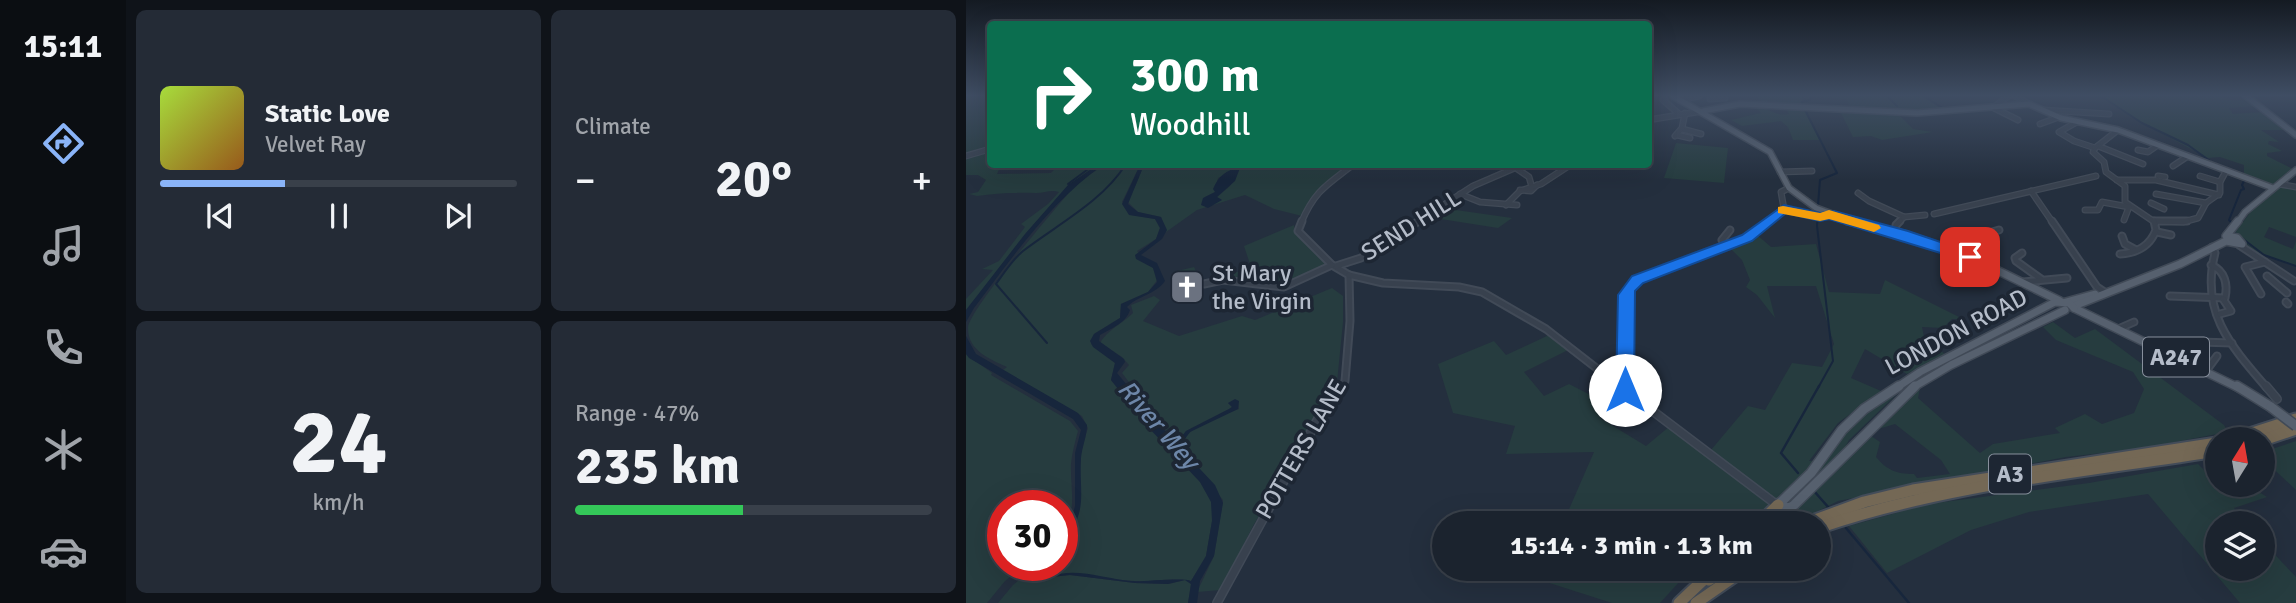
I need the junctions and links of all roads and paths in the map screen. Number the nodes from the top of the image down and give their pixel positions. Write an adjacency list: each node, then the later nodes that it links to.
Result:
1 (1683, 124): 6 (street)
2 (1722, 124): 25 (main road, A247)
3 (2073, 124): 12 (street)
4 (2088, 124): 7 (main road)
5 (2282, 124): 9 (main road)
6 (1682, 129): 8 (street); 10 (street)
7 (2118, 130): 11 (main road); 12 (street)
8 (1701, 134)
9 (2296, 135)
10 (1690, 138)
11 (2158, 145): 14 (street); 16 (main road)
12 (2097, 147): 17 (street); 28 (street)
13 (987, 150): 15 (street)
14 (2138, 150)
15 (966, 156)
16 (2188, 156): 18 (street); 24 (main road)
17 (2143, 164)
18 (2173, 166)
19 (1349, 168): 68 (street)
20 (1516, 168): 30 (street); 37 (street, SEND HILL)
21 (1565, 168): 30 (street)
22 (2296, 170): 31 (main road)
23 (1812, 171): 25 (street)
24 (2226, 171): 29 (street); 31 (main road)
25 (1780, 172): 33 (main road, A247)
26 (2096, 176): 34 (street)
27 (2198, 176): 29 (street)
28 (2117, 180): 38 (street); 42 (street)
29 (2220, 182): 38 (street)
30 (1534, 185): 40 (street)
31 (2276, 186): 32 (street); 59 (main road)
32 (2296, 187)
33 (1789, 188): 43 (street); 46 (main road, A247)
34 (2031, 191): 48 (street); 79 (street)
35 (1858, 193): 50 (street)
36 (2157, 193): 39 (street)
37 (1460, 194): 40 (street); 68 (street, SEND HILL)
38 (2219, 195): 39 (street)
39 (2206, 203): 52 (street)
40 (1506, 205): 41 (street)
41 (1517, 205)
42 (2129, 207): 45 (street); 47 (street); 51 (street)
43 (1784, 209): 46 (street); 60 (street)
44 (2164, 209): 47 (street)
45 (2085, 210)
46 (1818, 213): 56 (main road, A247)
47 (2146, 213): 52 (street)
48 (1934, 214)
49 (1925, 215): 50 (street)
50 (1904, 217): 56 (street)
51 (2124, 221)
52 (2155, 221): 55 (street)
53 (1730, 230): 60 (street)
54 (1998, 230): 62 (street)
55 (2157, 232): 58 (street); 63 (street)
56 (1895, 233): 62 (main road, A247)
57 (2122, 236): 63 (street)
58 (2173, 236)
59 (2235, 238): 61 (main road); 66 (street)
60 (1726, 246): 94 (street)
61 (2213, 249): 67 (street); 79 (main road)
62 (1951, 250): 76 (main road, A247)
63 (2137, 250): 65 (street)
64 (2022, 253): 74 (street)
65 (2120, 255)
66 (2266, 262): 75 (street); 80 (street)
67 (2211, 265): 69 (street); 82 (street)
68 (1334, 266): 71 (street); 77 (street, SEND HILL)
69 (2219, 267): 70 (street); 83 (street)
70 (2230, 267)
71 (1349, 275): 94 (street); 112 (street, POTTERS LANE)
72 (2267, 276): 75 (street)
73 (2067, 278): 74 (street)
74 (2041, 279): 76 (street)
75 (2273, 281): 78 (street)
76 (2023, 282): 84 (main road, A247)
77 (1204, 284)
78 (2289, 292)
79 (2106, 293): 84 (main road)
80 (2261, 294)
81 (2174, 295): 82 (street)
82 (2210, 298): 83 (street); 91 (street)
83 (2222, 299): 85 (street)
84 (2065, 305): 89 (main road, A247); 104 (main road, LONDON ROAD); 104 (main road, LONDON ROAD)
85 (2229, 305): 86 (street); 87 (street)
86 (2238, 306)
87 (2220, 314)
88 (2134, 322): 89 (street)
89 (2117, 330): 93 (main road, A247)
90 (2200, 342): 91 (street)
91 (2232, 344): 95 (street)
92 (2217, 356): 93 (street)
93 (2206, 371): 98 (main road, A247, bridge)
94 (1625, 390): 104 (street)
95 (2277, 399)
96 (2296, 419): 97 (highway)
97 (2271, 427)
98 (2296, 427): 100 (highway)
99 (2296, 434): 101 (highway)
100 (2275, 437)
101 (2275, 439)
102 (2205, 445): 106 (highway, A3)
103 (2205, 453): 107 (highway, A3)
104 (1777, 501): 105 (highway)
105 (1769, 511)
106 (1831, 514)
107 (1831, 524)
108 (1707, 581): 111 (highway)
109 (1713, 581): 111 (highway)
110 (1723, 581): 111 (highway)
111 (1696, 596): 113 (highway)
112 (1217, 603)
113 (1679, 603)

